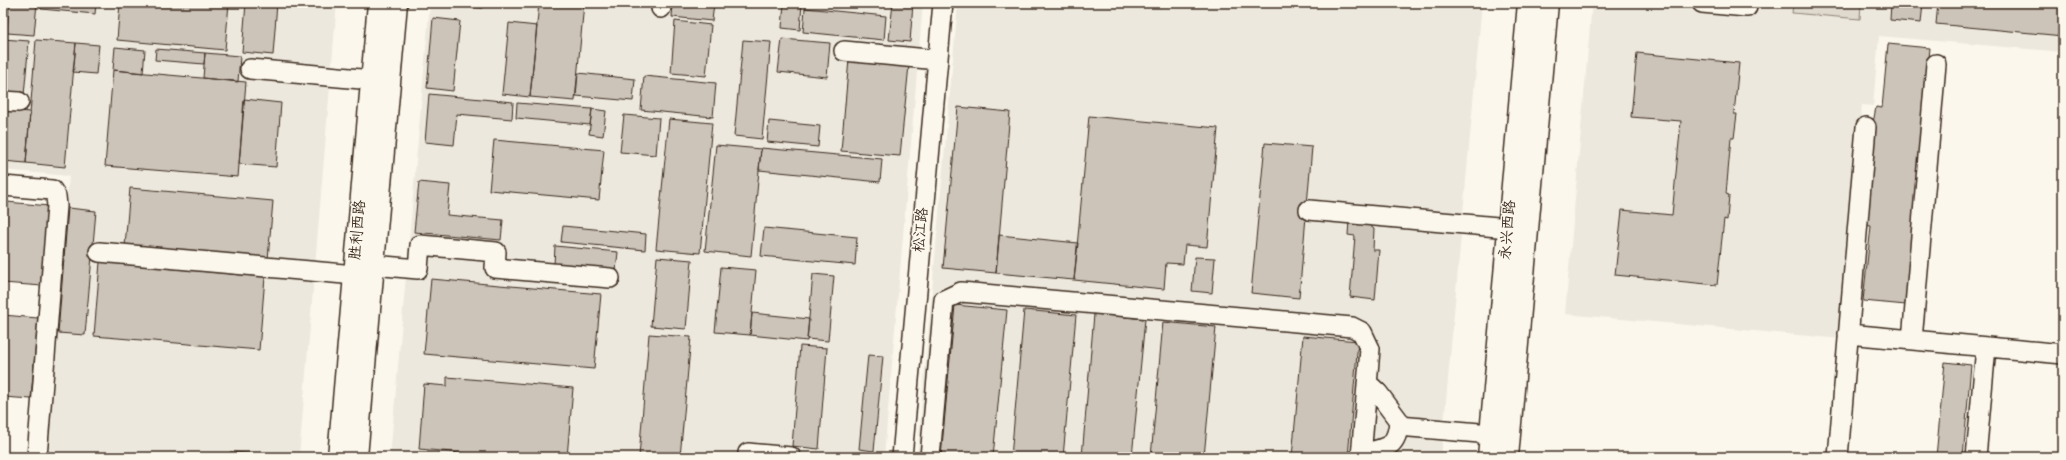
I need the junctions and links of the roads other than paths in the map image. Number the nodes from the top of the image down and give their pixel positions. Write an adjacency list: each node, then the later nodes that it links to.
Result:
1 (378, 3): 12 (main road, 胜利西路)
2 (396, 3): 18 (main road, 胜利西路)
3 (943, 3): 9 (street, 松江路)
4 (1529, 3): 16 (main road, 永兴西路)
5 (1547, 3): 36 (main road, 永兴西路)
6 (1702, 3): 7 (street)
7 (1747, 3)
8 (844, 51): 9 (street)
9 (938, 60): 33 (street, 松江路)
10 (1936, 64): 21 (street)
11 (250, 69): 12 (street)
12 (372, 80): 18 (main road, 胜利西路)
13 (1866, 127): 20 (street)
14 (3, 186): 29 (street)
15 (1309, 210): 16 (street)
16 (1509, 228): 26 (main road, 永兴西路)
17 (99, 252): 18 (street)
18 (364, 270): 19 (street); 30 (main road, 胜利西路); 31 (main road, 胜利西路)
19 (610, 278)
20 (1848, 334): 21 (street); 37 (street)
21 (1912, 340): 22 (street)
22 (1986, 347): 23 (street); 38 (street)
23 (2063, 354)
24 (1367, 383): 25 (street); 28 (street); 34 (street)
25 (1399, 426): 26 (street); 28 (street)
26 (1491, 434): 35 (main road, 永兴西路)
27 (748, 453): 32 (street)
28 (1361, 456)
29 (37, 457)
30 (339, 457)
31 (356, 457)
32 (791, 457)
33 (902, 457)
34 (930, 457)
35 (1489, 457)
36 (1507, 457)
37 (1838, 457)
38 (1976, 457)

